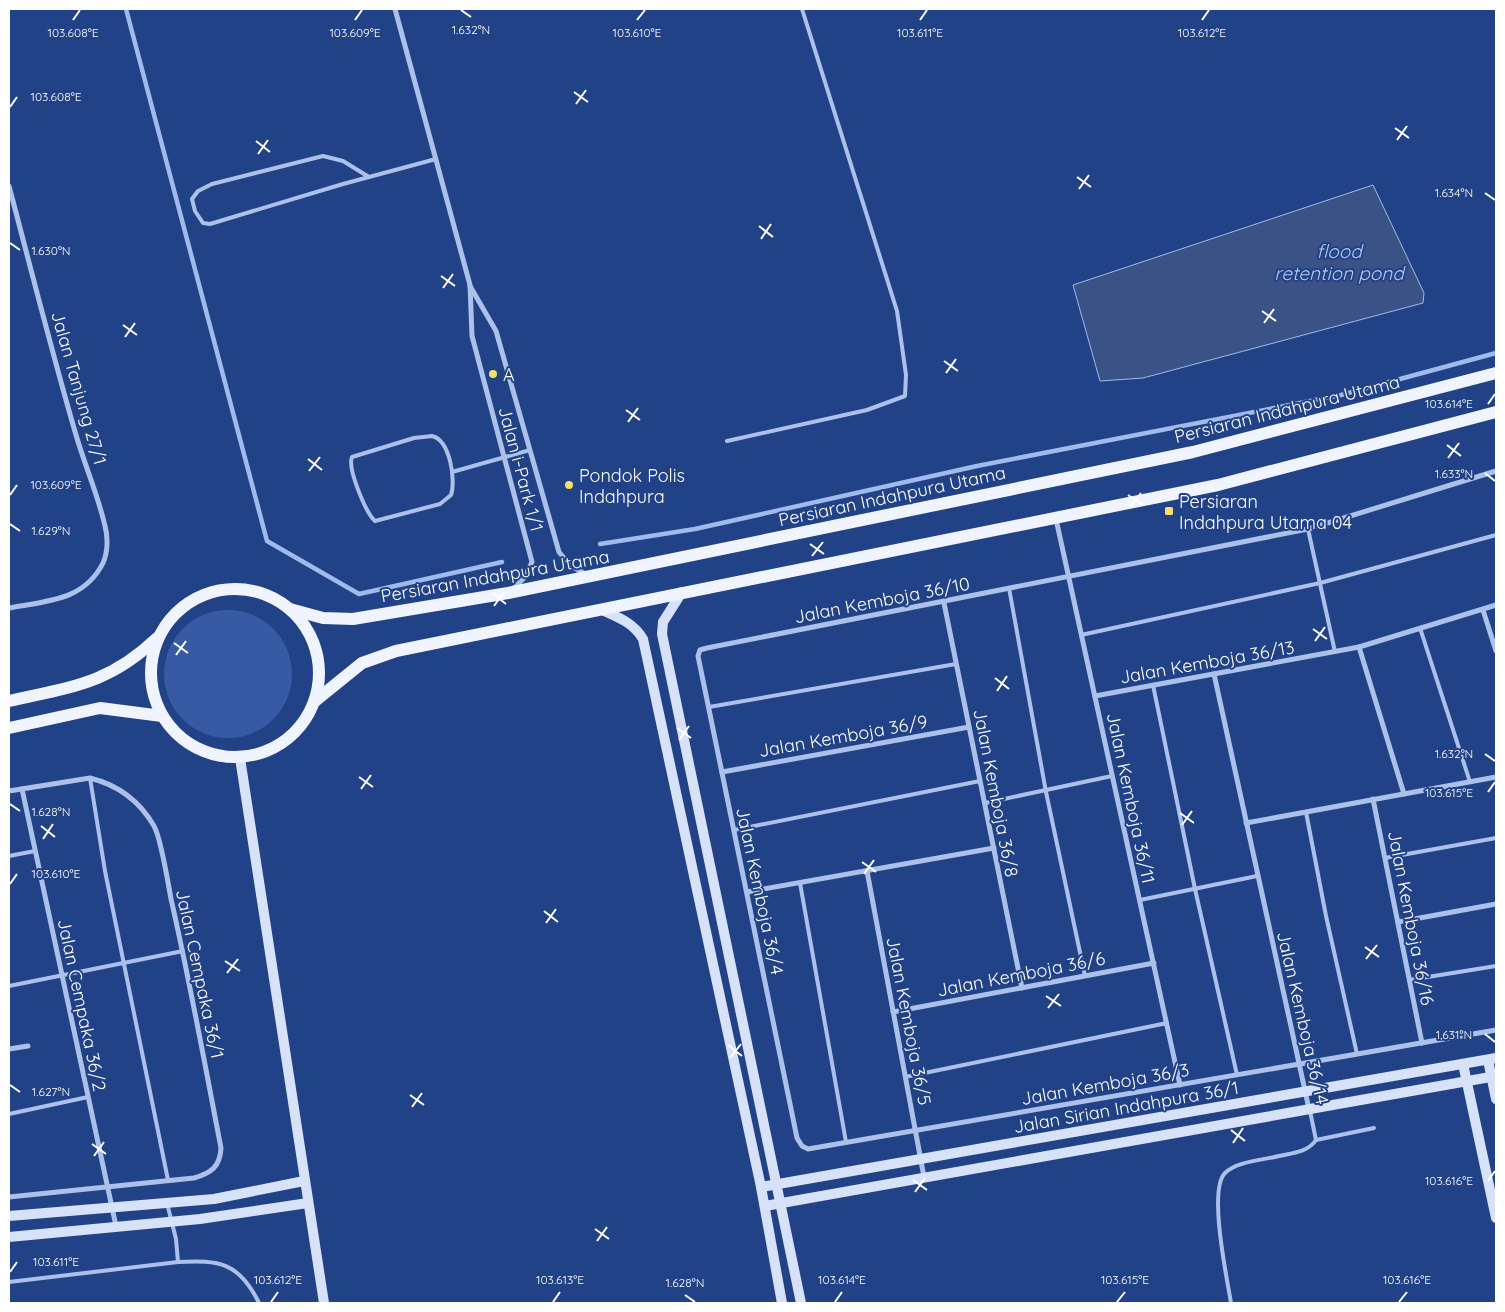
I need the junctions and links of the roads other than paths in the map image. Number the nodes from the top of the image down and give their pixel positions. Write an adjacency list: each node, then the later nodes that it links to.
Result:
1 (395, 9): 3 (street, Jalan i-Park 1/1)
2 (802, 9): 10 (lane)
3 (436, 160): 4 (lane); 7 (street, Jalan i-Park 1/1)
4 (369, 176): 4 (lane)
5 (9, 186): 6 (street, Jalan Tanjung 27/1)
6 (11, 203): 26 (street, Jalan Tanjung 27/1)
7 (470, 286): 11 (street, Jalan i-Park 1/1); 12 (street, Jalan i-Park 1/1)
8 (1496, 373): 18 (main road, Persiaran Indahpura Utama)
9 (1496, 412): 15 (main road)
10 (727, 441)
11 (530, 450): 12 (lane); 18 (street, Jalan i-Park 1/1)
12 (503, 457): 14 (lane); 23 (street, Jalan i-Park 1/1)
13 (1496, 471): 16 (street, Jalan Kemboja 36/10)
14 (452, 472): 14 (lane)
15 (1056, 518): 19 (street, Jalan Kemboja 36/11); 22 (main road)
16 (1308, 529): 19 (street, Jalan Kemboja 36/10); 20 (lane)
17 (1496, 535): 20 (lane)
18 (590, 577): 23 (main road, Persiaran Indahpura Utama)
19 (1068, 577): 21 (street, Jalan Kemboja 36/10); 31 (street, Jalan Kemboja 36/11)
20 (1320, 583): 31 (lane); 36 (lane)
21 (1009, 588): 24 (street, Jalan Kemboja 36/10); 56 (lane)
22 (682, 592): 28 (main road); 114 (street)
23 (508, 593): 27 (main road, Persiaran Indahpura Utama)
24 (944, 603): 34 (street, Jalan Kemboja 36/10); 37 (street, Jalan Kemboja 36/8)
25 (1496, 605): 29 (street, Jalan Kemboja 36/13)
26 (9, 608)
27 (290, 609): 32 (main road); 42 (main road)
28 (600, 609): 42 (main road); 116 (street)
29 (1483, 610): 30 (street, Jalan Kemboja 36/13); 35 (street)
30 (1420, 628): 33 (street, Jalan Kemboja 36/13); 53 (lane)
31 (1081, 635): 40 (street, Jalan Kemboja 36/11)
32 (157, 638): 41 (main road); 44 (main road)
33 (1359, 647): 36 (street, Jalan Kemboja 36/13); 57 (street)
34 (700, 650): 43 (street, Jalan Kemboja 36/4)
35 (1496, 651)
36 (1335, 652): 38 (street, Jalan Kemboja 36/13)
37 (956, 664): 43 (lane); 45 (street, Jalan Kemboja 36/8)
38 (1214, 674): 39 (street, Jalan Kemboja 36/13); 61 (street, Jalan Kemboja 36/14)
39 (1153, 685): 40 (street, Jalan Kemboja 36/13); 71 (lane)
40 (1095, 696): 49 (street, Jalan Kemboja 36/11)
41 (9, 700)
42 (315, 701): 47 (main road)
43 (709, 707): 48 (street, Jalan Kemboja 36/4)
44 (162, 716): 46 (main road); 47 (main road)
45 (969, 727): 48 (street, Jalan Kemboja 36/9); 52 (street, Jalan Kemboja 36/8)
46 (9, 728)
47 (240, 758): 113 (street)
48 (722, 772): 62 (street, Jalan Kemboja 36/4)
49 (1112, 776): 56 (lane); 73 (street, Jalan Kemboja 36/11)
50 (1496, 777): 53 (street)
51 (90, 778): 54 (street, Jalan Cempaka 36/1); 76 (street, Jalan Cempaka 36/1); 77 (lane)
52 (980, 781): 59 (street, Jalan Kemboja 36/8); 62 (lane)
53 (1470, 782): 57 (street)
54 (22, 789): 55 (street, Jalan Cempaka 36/1); 65 (street, Jalan Cempaka 36/2)
55 (9, 791)
56 (1046, 792): 59 (lane); 81 (lane)
57 (1404, 794): 58 (street)
58 (1373, 799): 60 (street); 67 (street, Jalan Kemboja 36/16)
59 (985, 803): 64 (street, Jalan Kemboja 36/8)
60 (1306, 812): 61 (street); 91 (lane)
61 (1246, 823): 69 (street, Jalan Kemboja 36/14)
62 (734, 830): 72 (street, Jalan Kemboja 36/4)
63 (1496, 838): 67 (lane)
64 (994, 848): 68 (street); 84 (street, Jalan Kemboja 36/8)
65 (35, 851): 66 (lane); 80 (street, Jalan Cempaka 36/2)
66 (9, 856)
67 (1385, 858): 75 (street, Jalan Kemboja 36/16)
68 (867, 871): 70 (street); 85 (street, Jalan Kemboja 36/5)
69 (1258, 876): 71 (lane); 93 (street, Jalan Kemboja 36/14)
70 (800, 883): 72 (street); 109 (lane)
71 (1195, 889): 73 (lane); 95 (lane)
72 (747, 892): 107 (street, Jalan Kemboja 36/4)
73 (1140, 900): 78 (street, Jalan Kemboja 36/11)
74 (1496, 904): 75 (street)
75 (1398, 922): 82 (street, Jalan Kemboja 36/16)
76 (183, 951): 77 (lane); 112 (street, Jalan Cempaka 36/1)
77 (124, 963): 80 (lane); 112 (lane)
78 (1154, 963): 81 (street, Jalan Kemboja 36/6); 86 (street, Jalan Kemboja 36/11)
79 (1496, 966): 82 (lane)
80 (62, 974): 83 (lane); 101 (street, Jalan Cempaka 36/2)
81 (1085, 976): 84 (street, Jalan Kemboja 36/6)
82 (1409, 980): 88 (street, Jalan Kemboja 36/16)
83 (9, 986)
84 (1022, 988): 85 (street, Jalan Kemboja 36/6)
85 (893, 1012): 96 (street, Jalan Kemboja 36/5)
86 (1167, 1024): 96 (lane); 99 (street, Jalan Kemboja 36/11)
87 (1496, 1030): 88 (street, Jalan Kemboja 36/3)
88 (1422, 1043): 91 (street, Jalan Kemboja 36/3)
89 (28, 1046): 90 (street)
90 (9, 1050)
91 (1357, 1054): 93 (street, Jalan Kemboja 36/3)
92 (1492, 1059): 94 (street, Jalan Sirian Indahpura 36/1); 97 (street)
93 (1299, 1064): 95 (street, Jalan Kemboja 36/3); 100 (street, Jalan Kemboja 36/14)
94 (1463, 1064): 98 (street); 100 (street, Jalan Sirian Indahpura 36/1)
95 (1237, 1075): 99 (street, Jalan Kemboja 36/3)
96 (905, 1076): 106 (street, Jalan Kemboja 36/5)
97 (1494, 1076): 98 (street, Jalan Sirian Indahpura 36/1); 102 (street)
98 (1467, 1081): 103 (street, Jalan Sirian Indahpura 36/1); 124 (street)
99 (1180, 1085): 106 (street, Jalan Kemboja 36/3)
100 (1305, 1092): 103 (street, Jalan Kemboja 36/14); 110 (street, Jalan Sirian Indahpura 36/1)
101 (88, 1097): 104 (lane); 115 (street, Jalan Cempaka 36/2)
102 (1496, 1099)
103 (1309, 1109): 108 (lane, Jalan Kemboja 36/14); 111 (street, Jalan Sirian Indahpura 36/1)
104 (9, 1114)
105 (1374, 1128): 108 (lane)
106 (915, 1130): 109 (street, Jalan Kemboja 36/3); 110 (street, Jalan Kemboja 36/5)
107 (797, 1138): 109 (street, Jalan Kemboja 36/3)
108 (1316, 1140): 134 (lane)
109 (846, 1142)
110 (921, 1159): 111 (street, Jalan Kemboja 36/5); 114 (street, Jalan Sirian Indahpura 36/1)
111 (924, 1177): 120 (street, Jalan Sirian Indahpura 36/1)
112 (168, 1180): 115 (street, Jalan Cempaka 36/1)
113 (304, 1181): 118 (street); 119 (street)
114 (778, 1184): 116 (street, Jalan Sirian Indahpura 36/1); 120 (street)
115 (107, 1186): 117 (street, Jalan Cempaka 36/1); 122 (street, Jalan Cempaka 36/2)
116 (761, 1187): 121 (street)
117 (9, 1197)
118 (166, 1203): 122 (street); 125 (lane)
119 (308, 1203): 125 (street); 131 (street)
120 (780, 1203): 121 (street, Jalan Sirian Indahpura 36/1); 133 (street)
121 (764, 1206): 132 (street)
122 (112, 1207): 123 (street); 126 (street, Jalan Cempaka 36/2)
123 (9, 1216)
124 (1496, 1218)
125 (172, 1222): 126 (street); 128 (lane)
126 (116, 1226): 127 (street)
127 (9, 1237)
128 (178, 1262): 129 (lane); 130 (lane)
129 (9, 1282)
130 (259, 1303)
131 (324, 1303)
132 (782, 1303)
133 (801, 1303)
134 (1231, 1303)

